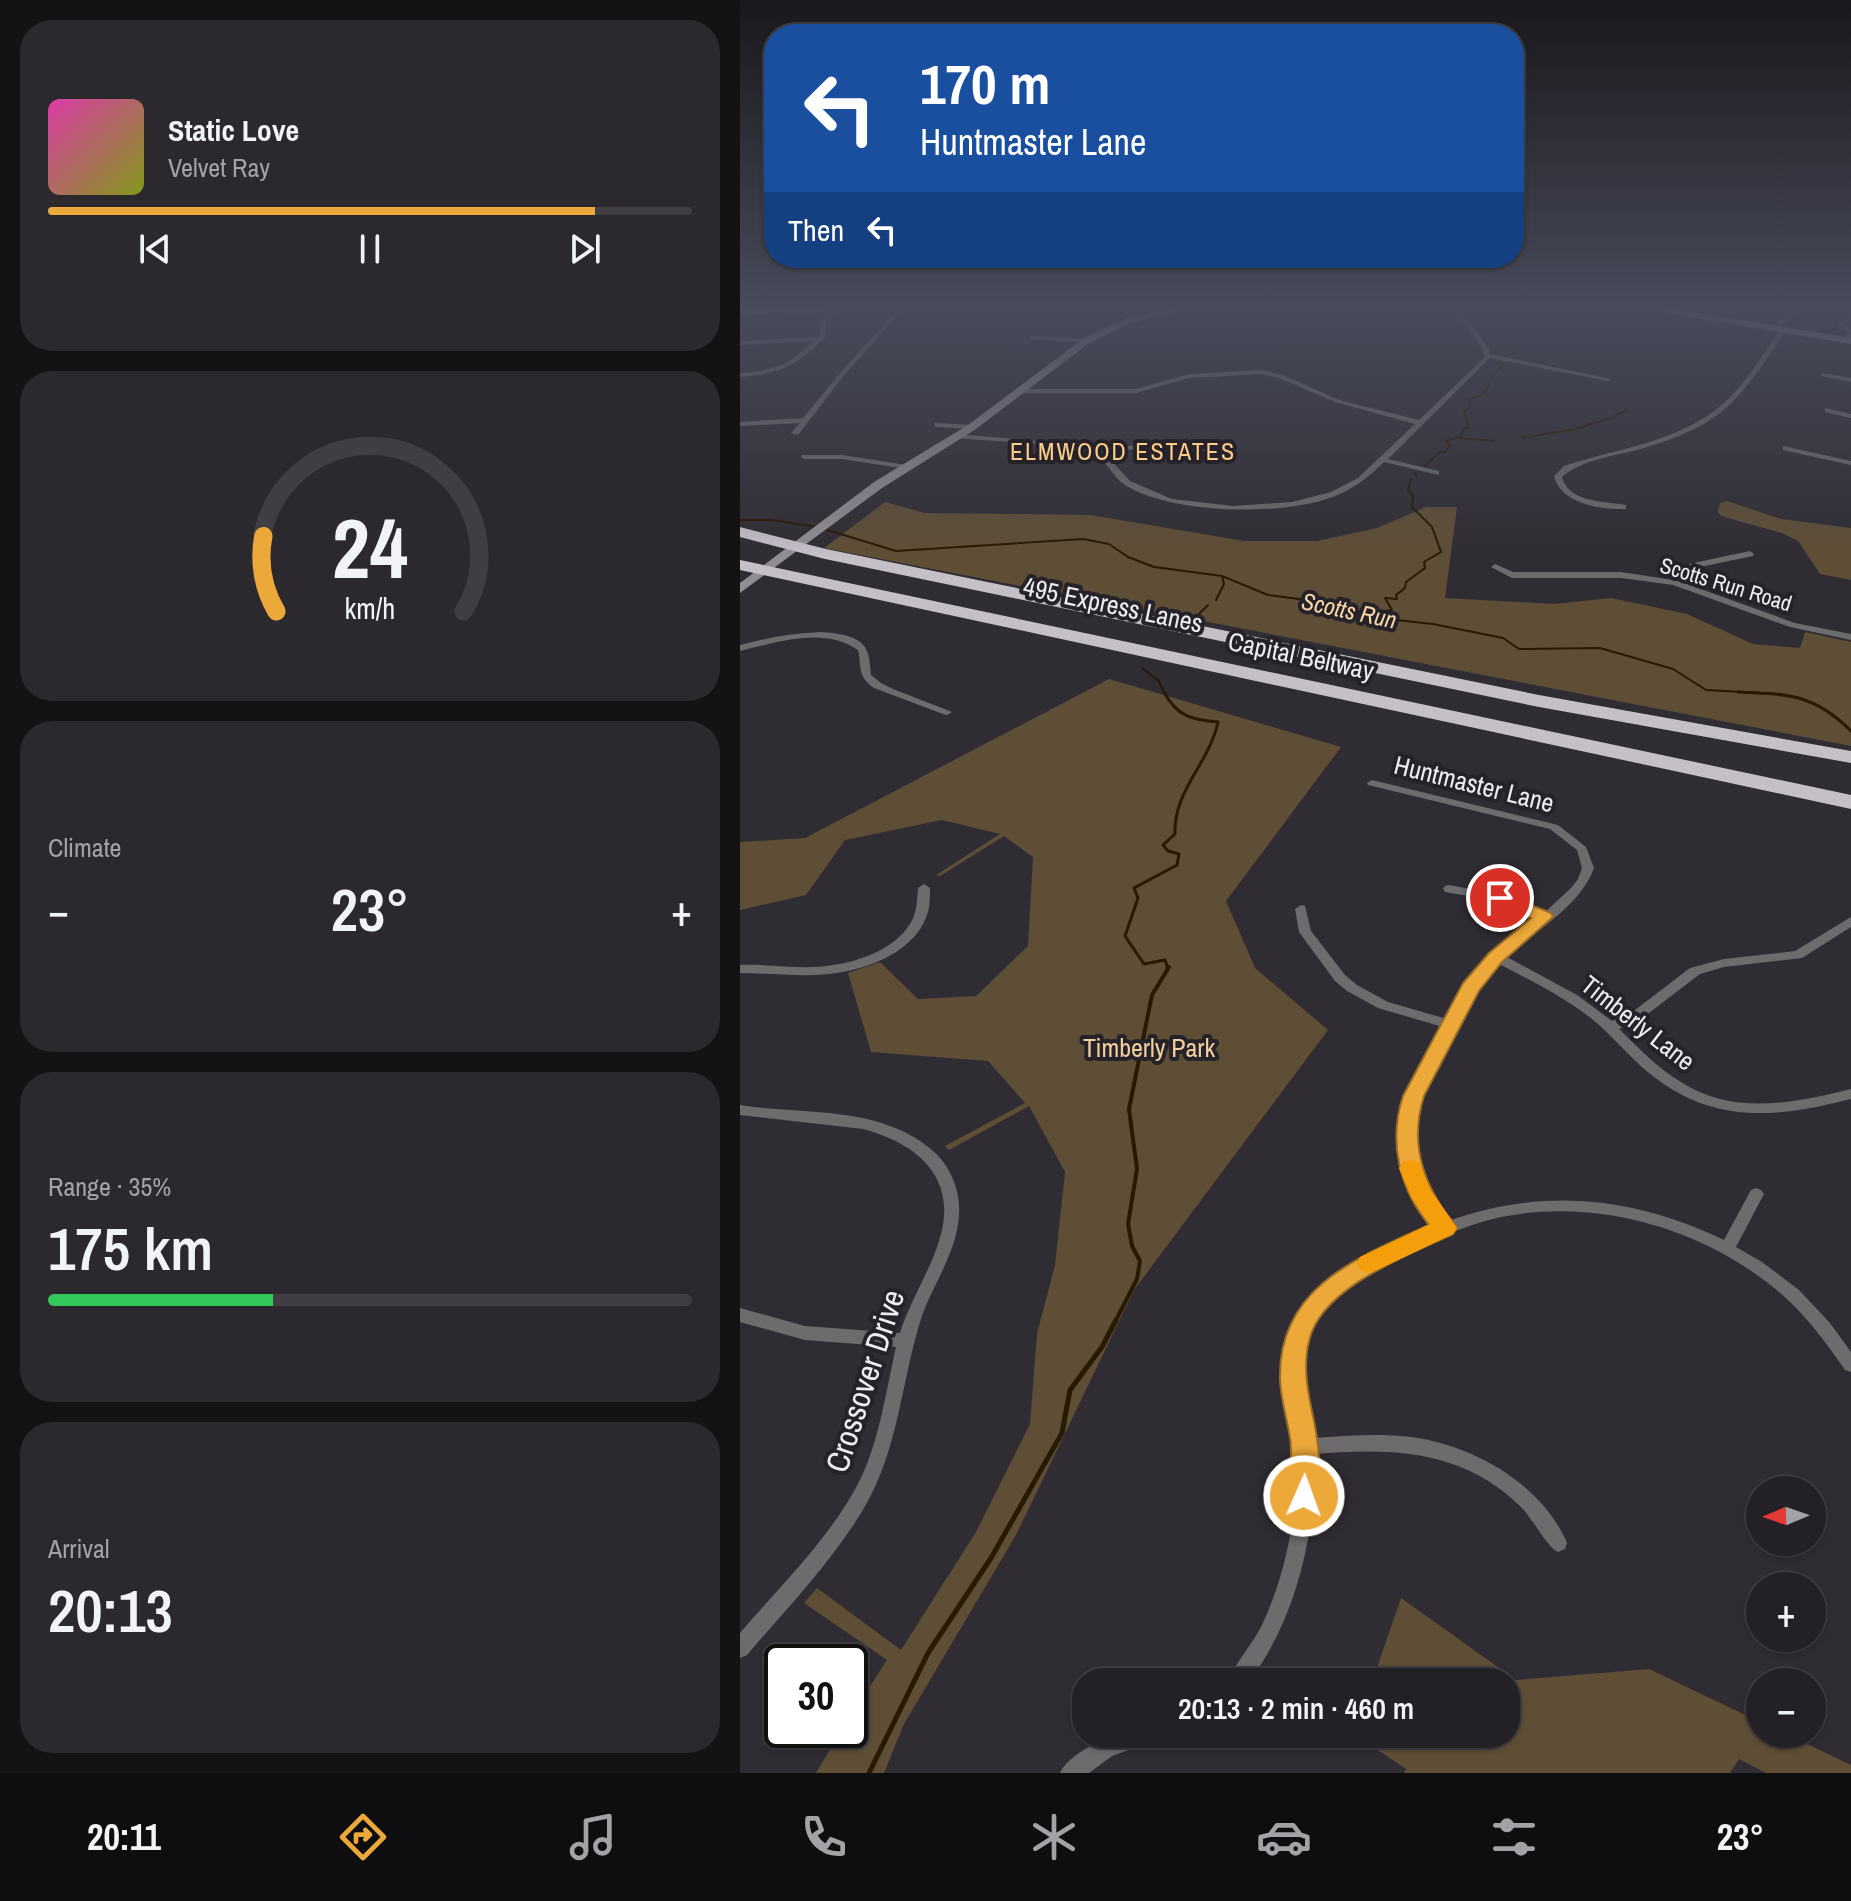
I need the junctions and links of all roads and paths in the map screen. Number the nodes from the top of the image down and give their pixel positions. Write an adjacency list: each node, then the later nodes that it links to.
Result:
1 (830, 392): 8 (street)
2 (1019, 392): 12 (main road)
3 (1316, 392): 9 (street)
4 (1452, 392): 9 (street)
5 (1738, 392): 23 (street)
6 (1828, 410): 7 (street)
7 (1851, 416)
8 (806, 420): 10 (street); 13 (street)
9 (1421, 423): 19 (street)
10 (740, 424)
11 (938, 425): 12 (street)
12 (972, 427): 14 (main road)
13 (795, 433)
14 (956, 436): 17 (street); 21 (main road)
15 (1786, 448): 20 (street)
16 (1207, 450): 17 (street)
17 (1097, 452): 19 (street)
18 (805, 457): 21 (street)
19 (1384, 460): 22 (street)
20 (1851, 463)
21 (907, 467): 28 (main road)
22 (1436, 473)
23 (1623, 507)
24 (743, 537): 33 (highway, Capital Beltway); 34 (highway, 495 Express Lanes)
25 (740, 554): 36 (highway, 495 Express Lanes)
26 (1750, 554): 29 (street)
27 (1495, 567): 29 (street, Scotts Run Road)
28 (744, 578): 37 (highway, Capital Beltway)
29 (1675, 583): 30 (street, Scotts Run Road)
30 (1851, 637)
31 (740, 648): 32 (street)
32 (947, 712)
33 (1851, 757)
34 (1851, 768)
35 (1372, 783): 41 (street, Huntmaster Lane)
36 (1851, 787)
37 (1851, 802)
38 (924, 888): 44 (street)
39 (1449, 889): 41 (street)
40 (1301, 909): 45 (street)
41 (1544, 917): 43 (street, Huntmaster Lane)
42 (1851, 921): 46 (street)
43 (1496, 957): 45 (street, Huntmaster Lane); 46 (street, Timberly Lane)
44 (740, 969)
45 (1450, 1025): 50 (street, Huntmaster Lane)
46 (1611, 1027): 47 (street, Timberly Lane)
47 (1851, 1094)
48 (740, 1110): 53 (street, Crossover Drive)
49 (1756, 1194): 51 (street)
50 (1445, 1228): 51 (street); 55 (street)
51 (1728, 1248): 54 (street)
52 (740, 1315): 53 (street)
53 (906, 1341): 57 (street, Crossover Drive)
54 (1851, 1365)
55 (1305, 1447): 56 (street); 58 (street)
56 (1558, 1543)
57 (740, 1648)
58 (1247, 1668)
59 (1106, 1748): 60 (street)
60 (1071, 1773)

